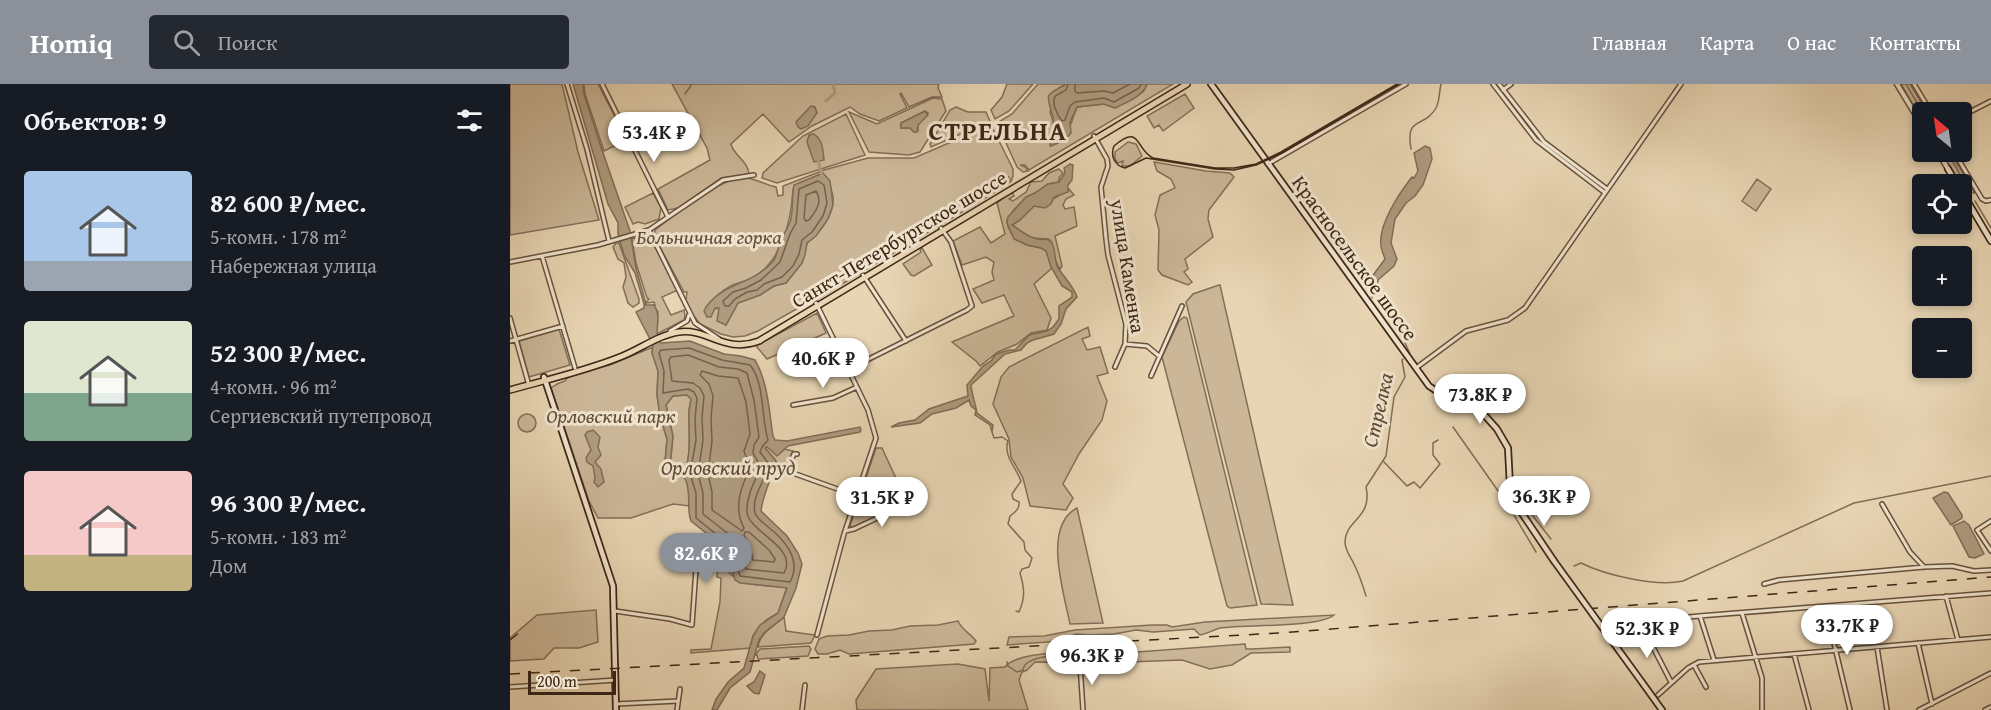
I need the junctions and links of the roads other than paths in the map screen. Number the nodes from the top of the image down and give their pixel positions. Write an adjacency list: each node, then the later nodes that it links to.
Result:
1 (567, 84): 32 (street)
2 (603, 84): 29 (street)
3 (1180, 84): 18 (main road, Санкт-Петербургское шоссе)
4 (1187, 84): 18 (main road, Санкт-Петербургское шоссе)
5 (1211, 84): 21 (main road, Красносельское шоссе)
6 (1406, 84): 21 (street)
7 (1493, 84): 25 (street)
8 (1499, 84): 13 (street)
9 (1511, 84): 13 (street)
10 (1681, 84): 25 (street)
11 (1897, 84): 16 (street)
12 (1914, 84): 15 (street)
13 (1503, 90): 25 (street)
14 (1991, 101): 17 (street)
15 (1925, 102)
16 (1912, 109)
17 (1972, 111)
18 (1095, 137): 30 (main road, Санкт-Петербургское шоссе); 50 (street, улица Каменка)
19 (1944, 162): 22 (street)
20 (1960, 162): 26 (street)
21 (1268, 164): 54 (main road, Красносельское шоссе)
22 (1948, 169): 23 (main road)
23 (1951, 174)
24 (754, 175): 29 (street)
25 (1606, 190): 54 (street)
26 (1991, 200)
27 (1972, 209): 33 (main road)
28 (1972, 215): 34 (main road)
29 (668, 217): 31 (street)
30 (942, 229): 37 (main road, Санкт-Петербургское шоссе); 48 (street)
31 (649, 230): 32 (street); 40 (street)
32 (609, 241): 35 (street)
33 (1991, 241)
34 (1991, 246)
35 (542, 256): 36 (street); 42 (street)
36 (510, 262)
37 (864, 276): 38 (main road, Санкт-Петербургское шоссе); 48 (street)
38 (817, 304): 44 (main road, Санкт-Петербургское шоссе); 46 (main road, Санкт-Петербургское шоссе); 55 (street)
39 (1182, 306): 51 (street)
40 (689, 313): 43 (street); 46 (street)
41 (510, 318): 45 (street)
42 (563, 326): 45 (street); 53 (street)
43 (670, 331): 44 (main road, Санкт-Петербургское шоссе); 46 (main road, Санкт-Петербургское шоссе)
44 (661, 336): 49 (main road, Санкт-Петербургское шоссе)
45 (516, 339): 47 (street); 58 (street)
46 (719, 339)
47 (510, 341)
48 (906, 341): 55 (street)
49 (649, 342): 53 (main road, Санкт-Петербургское шоссе); 57 (main road, Санкт-Петербургское шоссе)
50 (1125, 344): 51 (street); 52 (street, улица Каменка)
51 (1159, 356): 56 (street)
52 (1115, 367)
53 (575, 368): 57 (main road, Санкт-Петербургское шоссе)
54 (1416, 368): 105 (main road, Красносельское шоссе, bridge)
55 (849, 369): 59 (street)
56 (1152, 376)
57 (545, 379): 58 (main road, Санкт-Петербургское шоссе); 60 (main road, Санкт-Петербургское шоссе); 76 (main road)
58 (528, 382): 60 (main road, Санкт-Петербургское шоссе)
59 (857, 387): 61 (street); 63 (street)
60 (510, 389)
61 (793, 405)
62 (797, 454): 63 (street)
63 (857, 496): 67 (street)
64 (911, 502): 67 (street)
65 (1882, 504): 70 (street)
66 (1991, 521): 69 (street)
67 (845, 531): 79 (street)
68 (698, 541): 76 (street)
69 (1991, 551)
70 (1924, 567): 71 (street); 72 (street)
71 (1991, 570)
72 (1764, 584)
73 (1991, 593): 74 (street)
74 (1946, 596): 75 (street); 81 (street)
75 (1825, 606): 77 (street); 84 (street)
76 (615, 611): 91 (main road)
77 (1742, 612): 78 (street); 86 (street)
78 (1699, 616): 87 (street); 92 (street)
79 (817, 635)
80 (1991, 637): 81 (street)
81 (1958, 640): 82 (street)
82 (1918, 643): 83 (street); 99 (street)
83 (1877, 647): 84 (street); 109 (street)
84 (1835, 650): 85 (street); 108 (street)
85 (1794, 654): 86 (street); 107 (street)
86 (1756, 657): 87 (street); 106 (street)
87 (1714, 660): 89 (street)
88 (1080, 664): 104 (street)
89 (1693, 664): 92 (street); 95 (street)
90 (1991, 673): 99 (street)
91 (615, 680): 94 (street); 100 (main road)
92 (1671, 682): 97 (street)
93 (805, 685): 103 (street)
94 (510, 687)
95 (1706, 687)
96 (680, 689): 98 (street)
97 (1658, 695)
98 (678, 701): 100 (street); 102 (street)
99 (1932, 704): 110 (street)
100 (616, 707)
101 (1991, 707): 111 (street)
102 (677, 710)
103 (802, 710)
104 (1083, 710)
105 (1662, 710)
106 (1762, 710)
107 (1809, 710)
108 (1850, 710)
109 (1887, 710)
110 (1919, 710)
111 (1985, 710)

